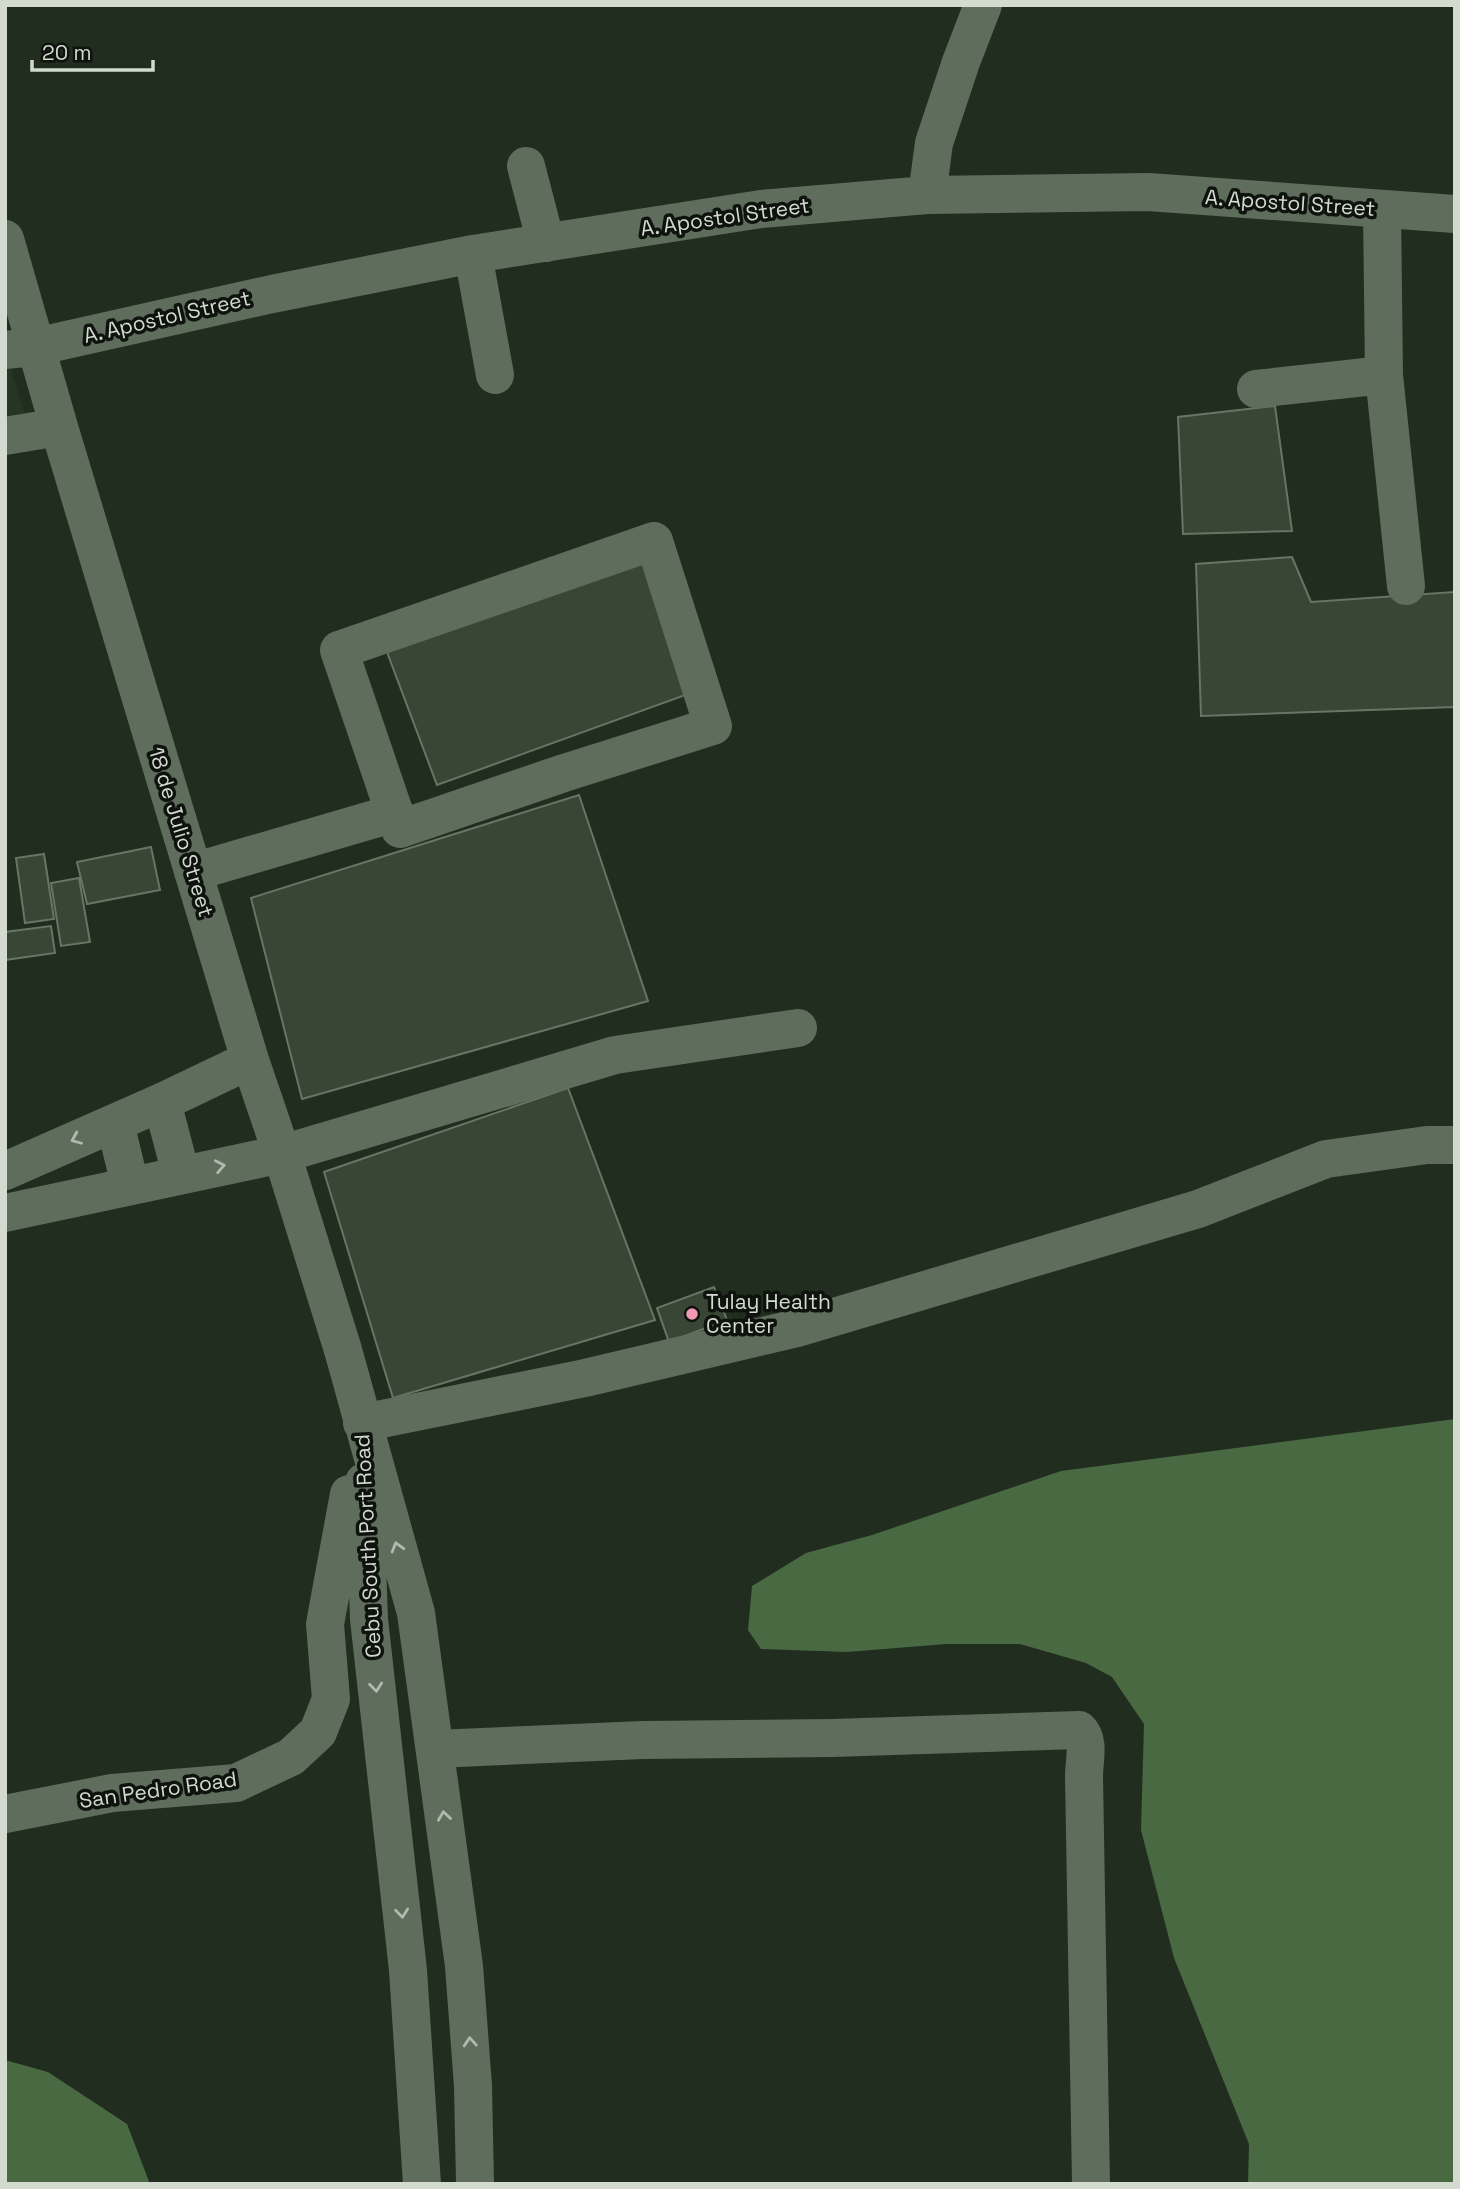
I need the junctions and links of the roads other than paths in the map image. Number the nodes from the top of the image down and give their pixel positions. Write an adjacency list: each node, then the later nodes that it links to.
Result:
1 (983, 5): 3 (street)
2 (526, 166): 7 (street)
3 (927, 195): 4 (street, A. Apostol Street); 7 (street, A. Apostol Street)
4 (1382, 210): 5 (street, A. Apostol Street); 11 (street)
5 (1455, 214)
6 (5, 239): 9 (street, 18 de Julio Street)
7 (546, 243): 8 (street, A. Apostol Street)
8 (473, 254): 9 (street, A. Apostol Street); 10 (street)
9 (20, 348): 13 (street, 18 de Julio Street)
10 (495, 375)
11 (1384, 375): 12 (street); 15 (street)
12 (1256, 389)
13 (59, 427): 14 (street); 17 (street, 18 de Julio Street)
14 (5, 436)
15 (1406, 586)
16 (395, 813): 16 (street); 17 (street)
17 (193, 873): 19 (street, 18 de Julio Street)
18 (798, 1028): 23 (street)
19 (250, 1060): 20 (street); 23 (street, 18 de Julio Street)
20 (162, 1102): 21 (street); 25 (street)
21 (115, 1123): 24 (street, one-way to 24); 26 (street)
22 (1455, 1145): 28 (street)
23 (282, 1154): 25 (street, one-way to 23); 28 (street, 18 de Julio Street)
24 (5, 1171)
25 (181, 1174): 26 (street)
26 (130, 1185): 27 (street)
27 (5, 1213)
28 (362, 1423): 29 (street, Cebu South Port Road, one-way to 28); 30 (street, San Pedro Road); 32 (street, Cebu South Port Road, one-way to 32)
29 (435, 1749): 31 (street, Cebu South Port Road, one-way to 29); 34 (street)
30 (5, 1814)
31 (473, 2086): 32 (street); 33 (street, Cebu South Port Road)
32 (416, 2176)
33 (475, 2184)
34 (1091, 2184)

